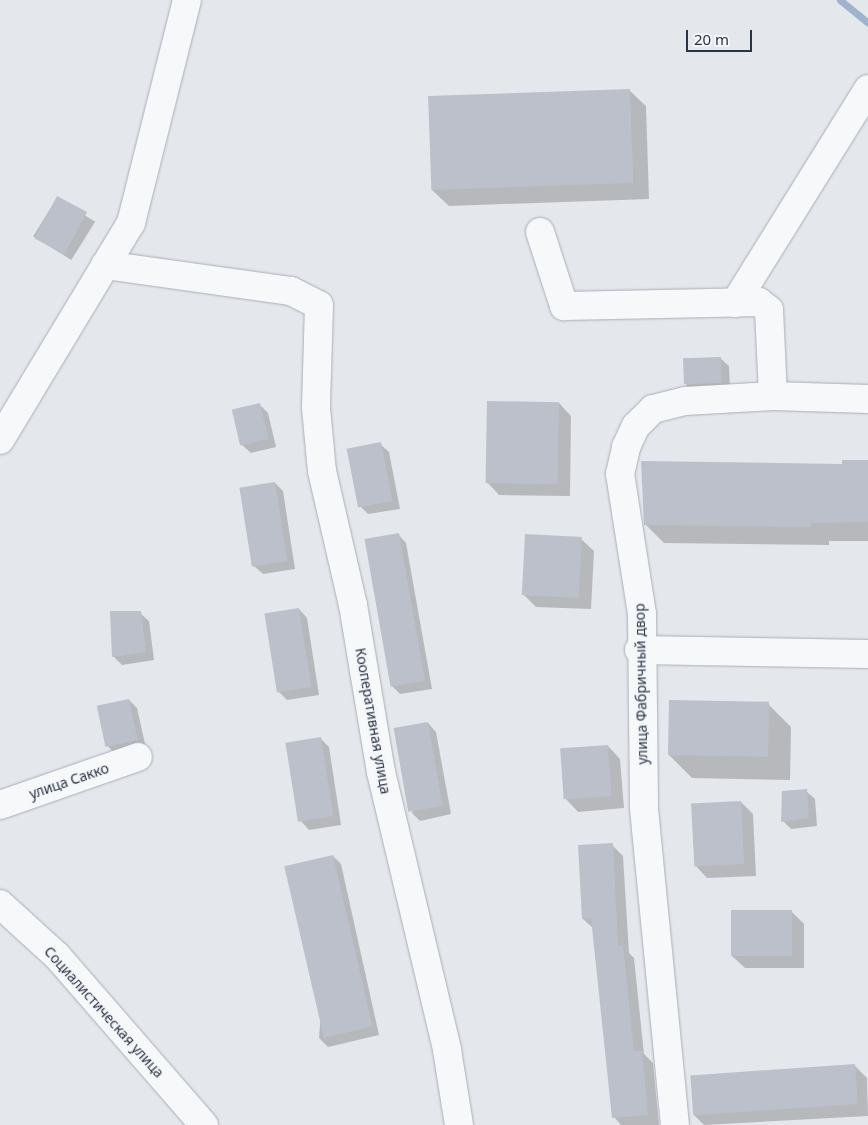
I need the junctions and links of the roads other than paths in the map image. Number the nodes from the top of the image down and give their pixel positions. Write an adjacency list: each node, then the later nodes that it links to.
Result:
1 (187, 0): 4 (street)
2 (868, 90): 5 (street)
3 (540, 232): 5 (street)
4 (105, 265): 8 (street); 15 (street, Кооперативная улица)
5 (735, 302): 6 (street)
6 (773, 396): 7 (street, улица Фабричный двор); 9 (street, улица Фабричный двор)
7 (868, 399)
8 (1, 427)
9 (639, 650): 10 (street); 16 (street, улица Фабричный двор)
10 (868, 654)
11 (138, 758): 12 (street, улица Сакко)
12 (0, 805)
13 (0, 904): 14 (street, Социалистическая улица)
14 (204, 1125)
15 (459, 1125)
16 (675, 1125)

